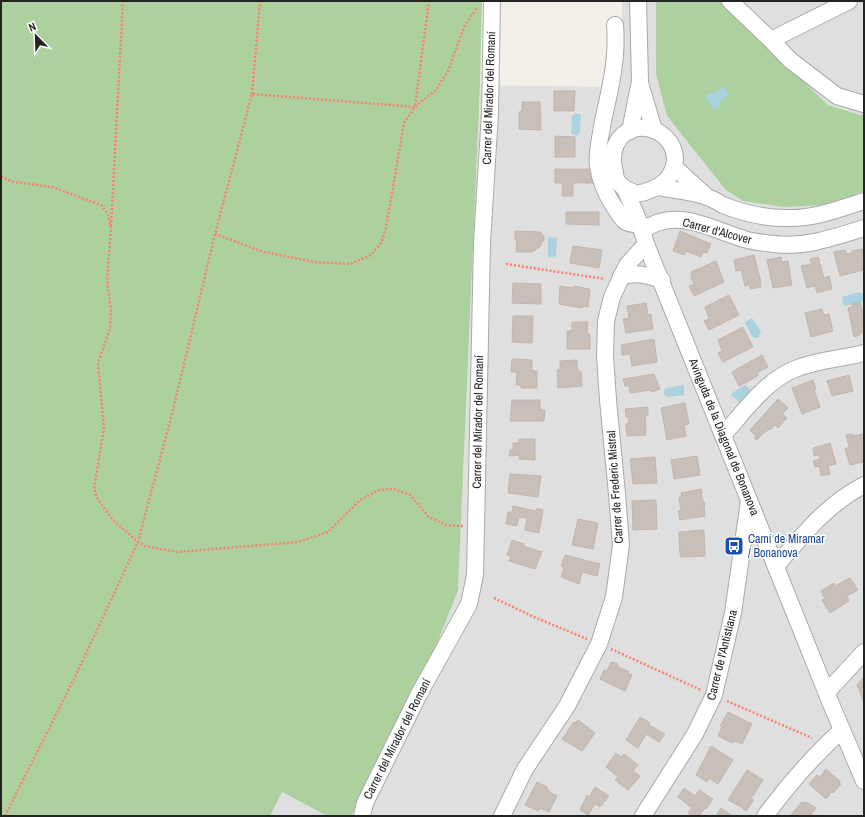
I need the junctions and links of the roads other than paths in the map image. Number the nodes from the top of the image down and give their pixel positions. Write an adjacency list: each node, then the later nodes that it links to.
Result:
1 (492, 1): 29 (street, Carrer del Mirador del Romaní)
2 (638, 1): 7 (street)
3 (730, 1): 6 (street)
4 (849, 1): 6 (street)
5 (615, 25): 17 (street)
6 (771, 40): 8 (street)
7 (640, 81): 9 (street); 10 (street)
8 (864, 104)
9 (654, 130): 10 (street); 11 (street)
10 (630, 131): 12 (street)
11 (674, 167): 13 (street); 14 (street)
12 (624, 188): 13 (street); 17 (street, Avinguda de la Diagonal de Bonanova)
13 (654, 189): 14 (street); 17 (street)
14 (706, 196): 15 (street)
15 (864, 200)
16 (864, 228): 17 (street, Carrer d'Alcover)
17 (643, 233): 18 (street, Carrer de Frederic Mistral); 19 (street, Avinguda de la Diagonal de Bonanova)
18 (617, 278): 19 (street); 30 (street, Carrer de Frederic Mistral)
19 (662, 280): 21 (street, Avinguda de la Diagonal de Bonanova)
20 (864, 353): 21 (street)
21 (723, 435): 23 (street, Avinguda de la Diagonal de Bonanova)
22 (864, 485): 24 (street)
23 (749, 500): 24 (street, Avinguda de la Diagonal de Bonanova); 31 (street, Carrer de l'Antistiana)
24 (776, 566): 26 (street, Avinguda de la Diagonal de Bonanova)
25 (864, 652): 26 (street)
26 (827, 692): 27 (street, Avinguda de la Diagonal de Bonanova)
27 (842, 730): 28 (street, Avinguda de la Diagonal de Bonanova); 32 (street)
28 (864, 781)
29 (362, 816)
30 (502, 816)
31 (643, 816)
32 (765, 816)

